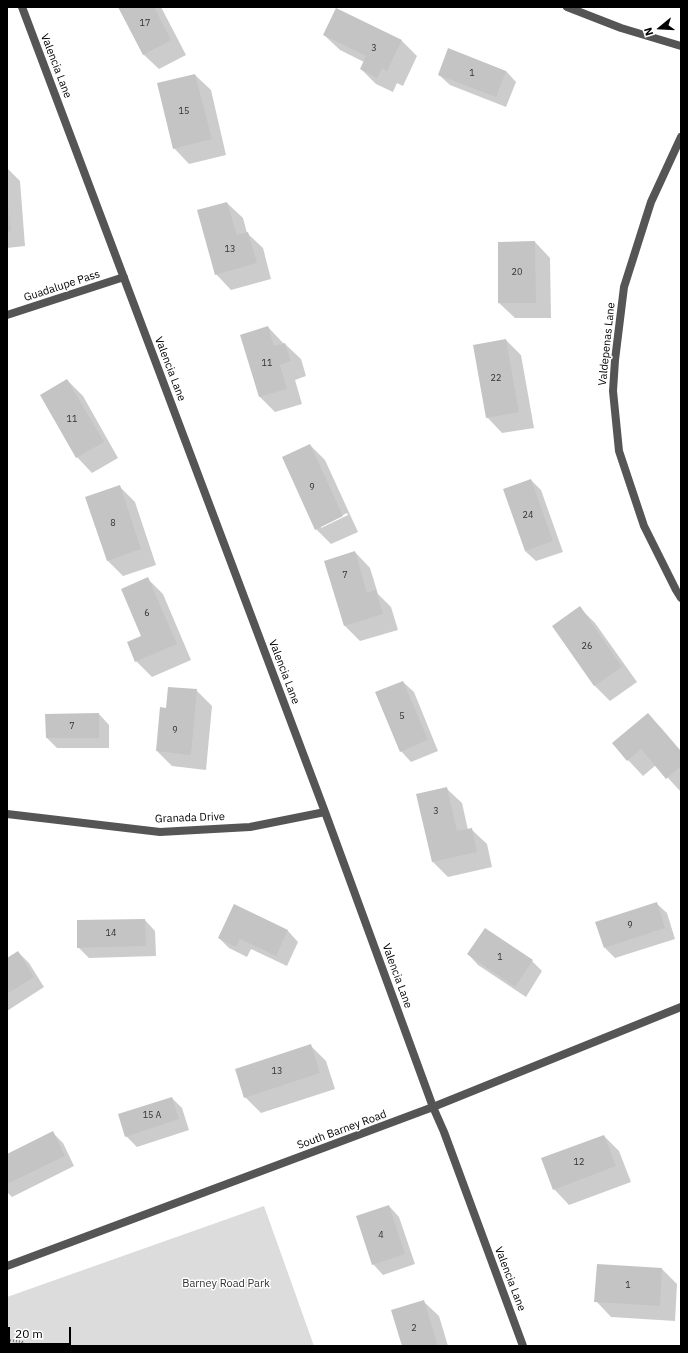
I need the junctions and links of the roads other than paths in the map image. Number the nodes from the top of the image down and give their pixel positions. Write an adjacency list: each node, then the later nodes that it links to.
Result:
1 (22, 7): 5 (street, Valencia Lane)
2 (567, 7): 3 (street)
3 (681, 46)
4 (681, 137): 7 (street, Valdepenas Lane)
5 (124, 277): 6 (street, Guadalupe Pass); 8 (street, Valencia Lane)
6 (7, 315)
7 (681, 598)
8 (325, 812): 9 (street, Granada Drive); 11 (street, Valencia Lane)
9 (7, 814)
10 (681, 1007): 11 (street, South Barney Road)
11 (432, 1107): 12 (street, South Barney Road); 13 (street, Valencia Lane)
12 (7, 1266)
13 (523, 1346)

